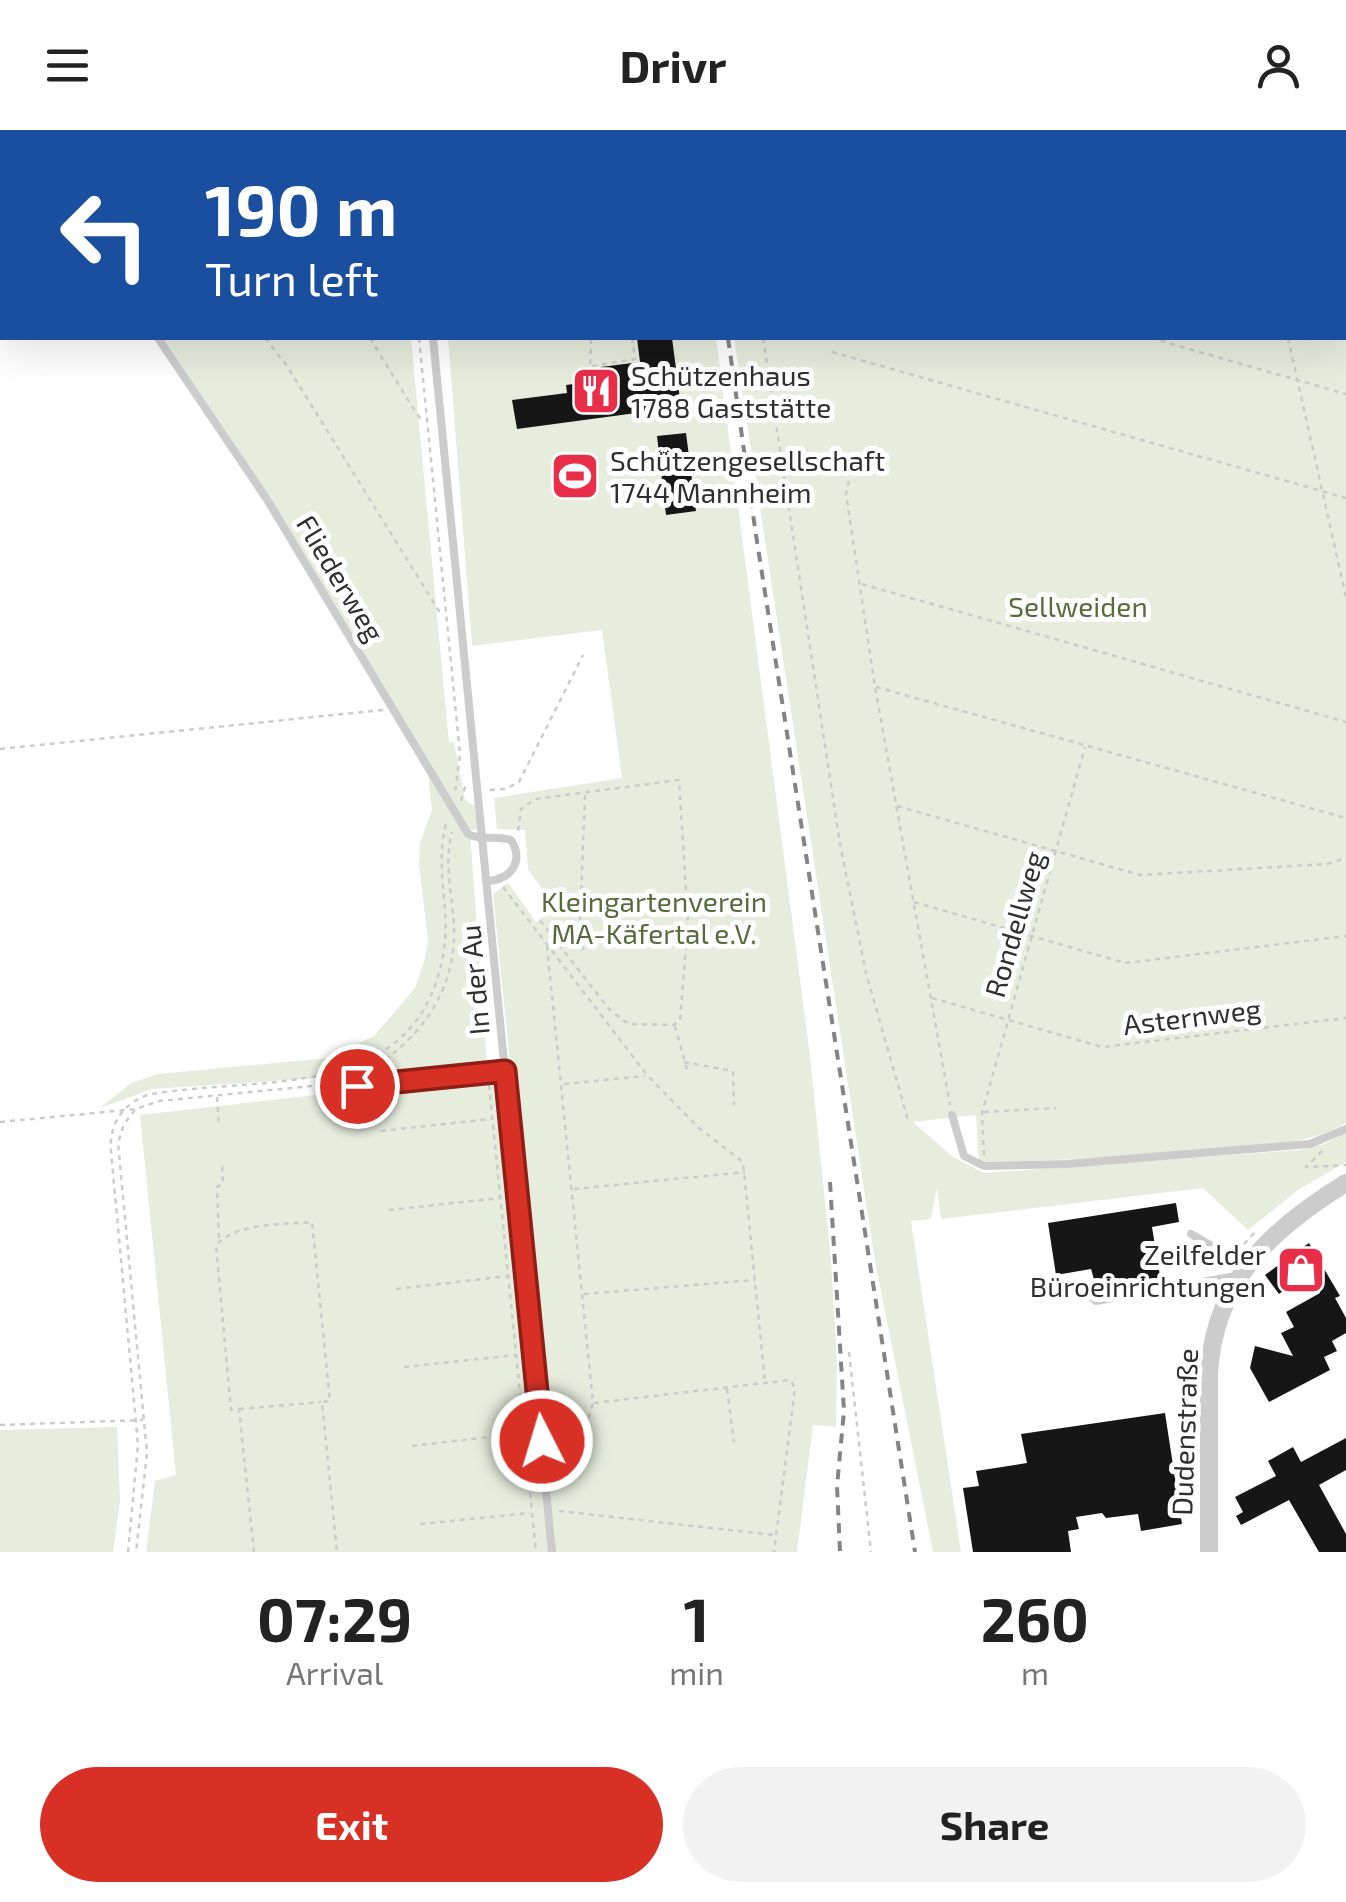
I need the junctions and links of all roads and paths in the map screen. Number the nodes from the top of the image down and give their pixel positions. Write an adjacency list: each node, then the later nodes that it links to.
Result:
1 (159, 340): 25 (lane, Fliederweg)
2 (266, 340): 22 (path)
3 (371, 340): 16 (path)
4 (418, 340): 31 (path)
5 (433, 340): 29 (lane, In der Au)
6 (591, 340): 12 (path)
7 (632, 340): 12 (path)
8 (762, 340): 66 (path)
9 (1158, 340): 14 (path)
10 (1288, 340): 14 (path)
11 (832, 352): 18 (path)
12 (592, 366): 13 (path)
13 (590, 374)
14 (1297, 380): 15 (path); 18 (path)
15 (1346, 394)
16 (420, 418)
17 (851, 471): 20 (path)
18 (1322, 492): 19 (path); 21 (path)
19 (1346, 498)
20 (859, 583): 24 (path); 26 (path)
21 (1346, 597)
22 (439, 611)
23 (583, 655): 29 (path)
24 (875, 687): 27 (path); 32 (path)
25 (394, 709): 28 (path); 31 (lane, Fliederweg)
26 (1346, 722)
27 (1086, 746): 34 (path); 37 (path, Rondellweg)
28 (0, 749)
29 (478, 792): 35 (lane, In der Au)
30 (586, 793): 36 (path); 46 (path); 50 (path)
31 (451, 805): 33 (lane, Fliederweg); 62 (path)
32 (896, 806): 37 (path); 41 (path)
33 (457, 814): 35 (lane, Fliederweg); 54 (path)
34 (1346, 818)
35 (482, 838): 36 (lane); 39 (lane, In der Au)
36 (511, 840): 40 (lane)
37 (1056, 850): 38 (path); 43 (path, Rondellweg)
38 (1346, 858)
39 (488, 880): 40 (lane); 52 (lane, In der Au)
40 (498, 880): 45 (path)
41 (912, 902): 43 (path); 47 (path)
42 (539, 919): 50 (path)
43 (1032, 936): 44 (path); 49 (path, Rondellweg)
44 (1346, 936)
45 (547, 944): 55 (path); 56 (path)
46 (582, 950)
47 (930, 998): 49 (path, Asternweg); 64 (path)
48 (1346, 1018): 49 (path, Asternweg)
49 (1008, 1020): 63 (path, Rondellweg)
50 (674, 1025): 51 (path)
51 (684, 1062): 53 (path); 59 (path)
52 (505, 1071): 57 (lane); 65 (path); 94 (lane, In der Au)
53 (688, 1074)
54 (358, 1075)
55 (646, 1076): 56 (path); 74 (path)
56 (562, 1084): 76 (path)
57 (320, 1088): 58 (path)
58 (216, 1095): 61 (path); 68 (path)
59 (734, 1105)
60 (1056, 1108): 63 (path)
61 (136, 1109): 62 (path); 96 (path)
62 (122, 1110): 67 (path); 97 (path)
63 (982, 1112): 72 (path, Rondellweg)
64 (952, 1115): 72 (lane)
65 (493, 1119): 70 (path); 77 (path)
66 (908, 1120)
67 (0, 1122)
68 (219, 1126)
69 (1342, 1131): 72 (lane); 73 (path)
70 (381, 1132)
71 (222, 1162): 80 (path)
72 (984, 1166)
73 (1346, 1166)
74 (744, 1172): 76 (path); 83 (path)
75 (1345, 1184): 81 (street, Dudenstraße)
76 (572, 1190): 86 (path)
77 (502, 1198): 78 (path); 82 (path)
78 (389, 1210)
79 (1191, 1234): 81 (lane)
80 (220, 1240): 92 (path); 95 (path)
81 (1243, 1270): 85 (lane); 114 (street, Dudenstraße)
82 (509, 1276): 84 (path); 88 (path)
83 (757, 1280): 86 (path); 90 (path)
84 (396, 1289)
85 (1084, 1291)
86 (582, 1294): 93 (path)
87 (849, 1352): 113 (path)
88 (517, 1355): 89 (path); 99 (path)
89 (404, 1367)
90 (765, 1382): 91 (path); 105 (path)
91 (727, 1388): 93 (path); 100 (path)
92 (322, 1402): 95 (path); 109 (path)
93 (593, 1403): 94 (path)
94 (539, 1407): 102 (lane, In der Au)
95 (239, 1409): 108 (path)
96 (145, 1420): 97 (path); 107 (path)
97 (136, 1421): 98 (path); 106 (path)
98 (0, 1425)
99 (524, 1433): 101 (path); 103 (path)
100 (734, 1442)
101 (412, 1446)
102 (548, 1510): 105 (path); 111 (lane, In der Au)
103 (532, 1512): 104 (path); 110 (path)
104 (420, 1524)
105 (776, 1535): 112 (path)
106 (128, 1552)
107 (136, 1552)
108 (254, 1552)
109 (338, 1552)
110 (536, 1552)
111 (552, 1552)
112 (774, 1552)
113 (871, 1552)
114 (1209, 1552)

